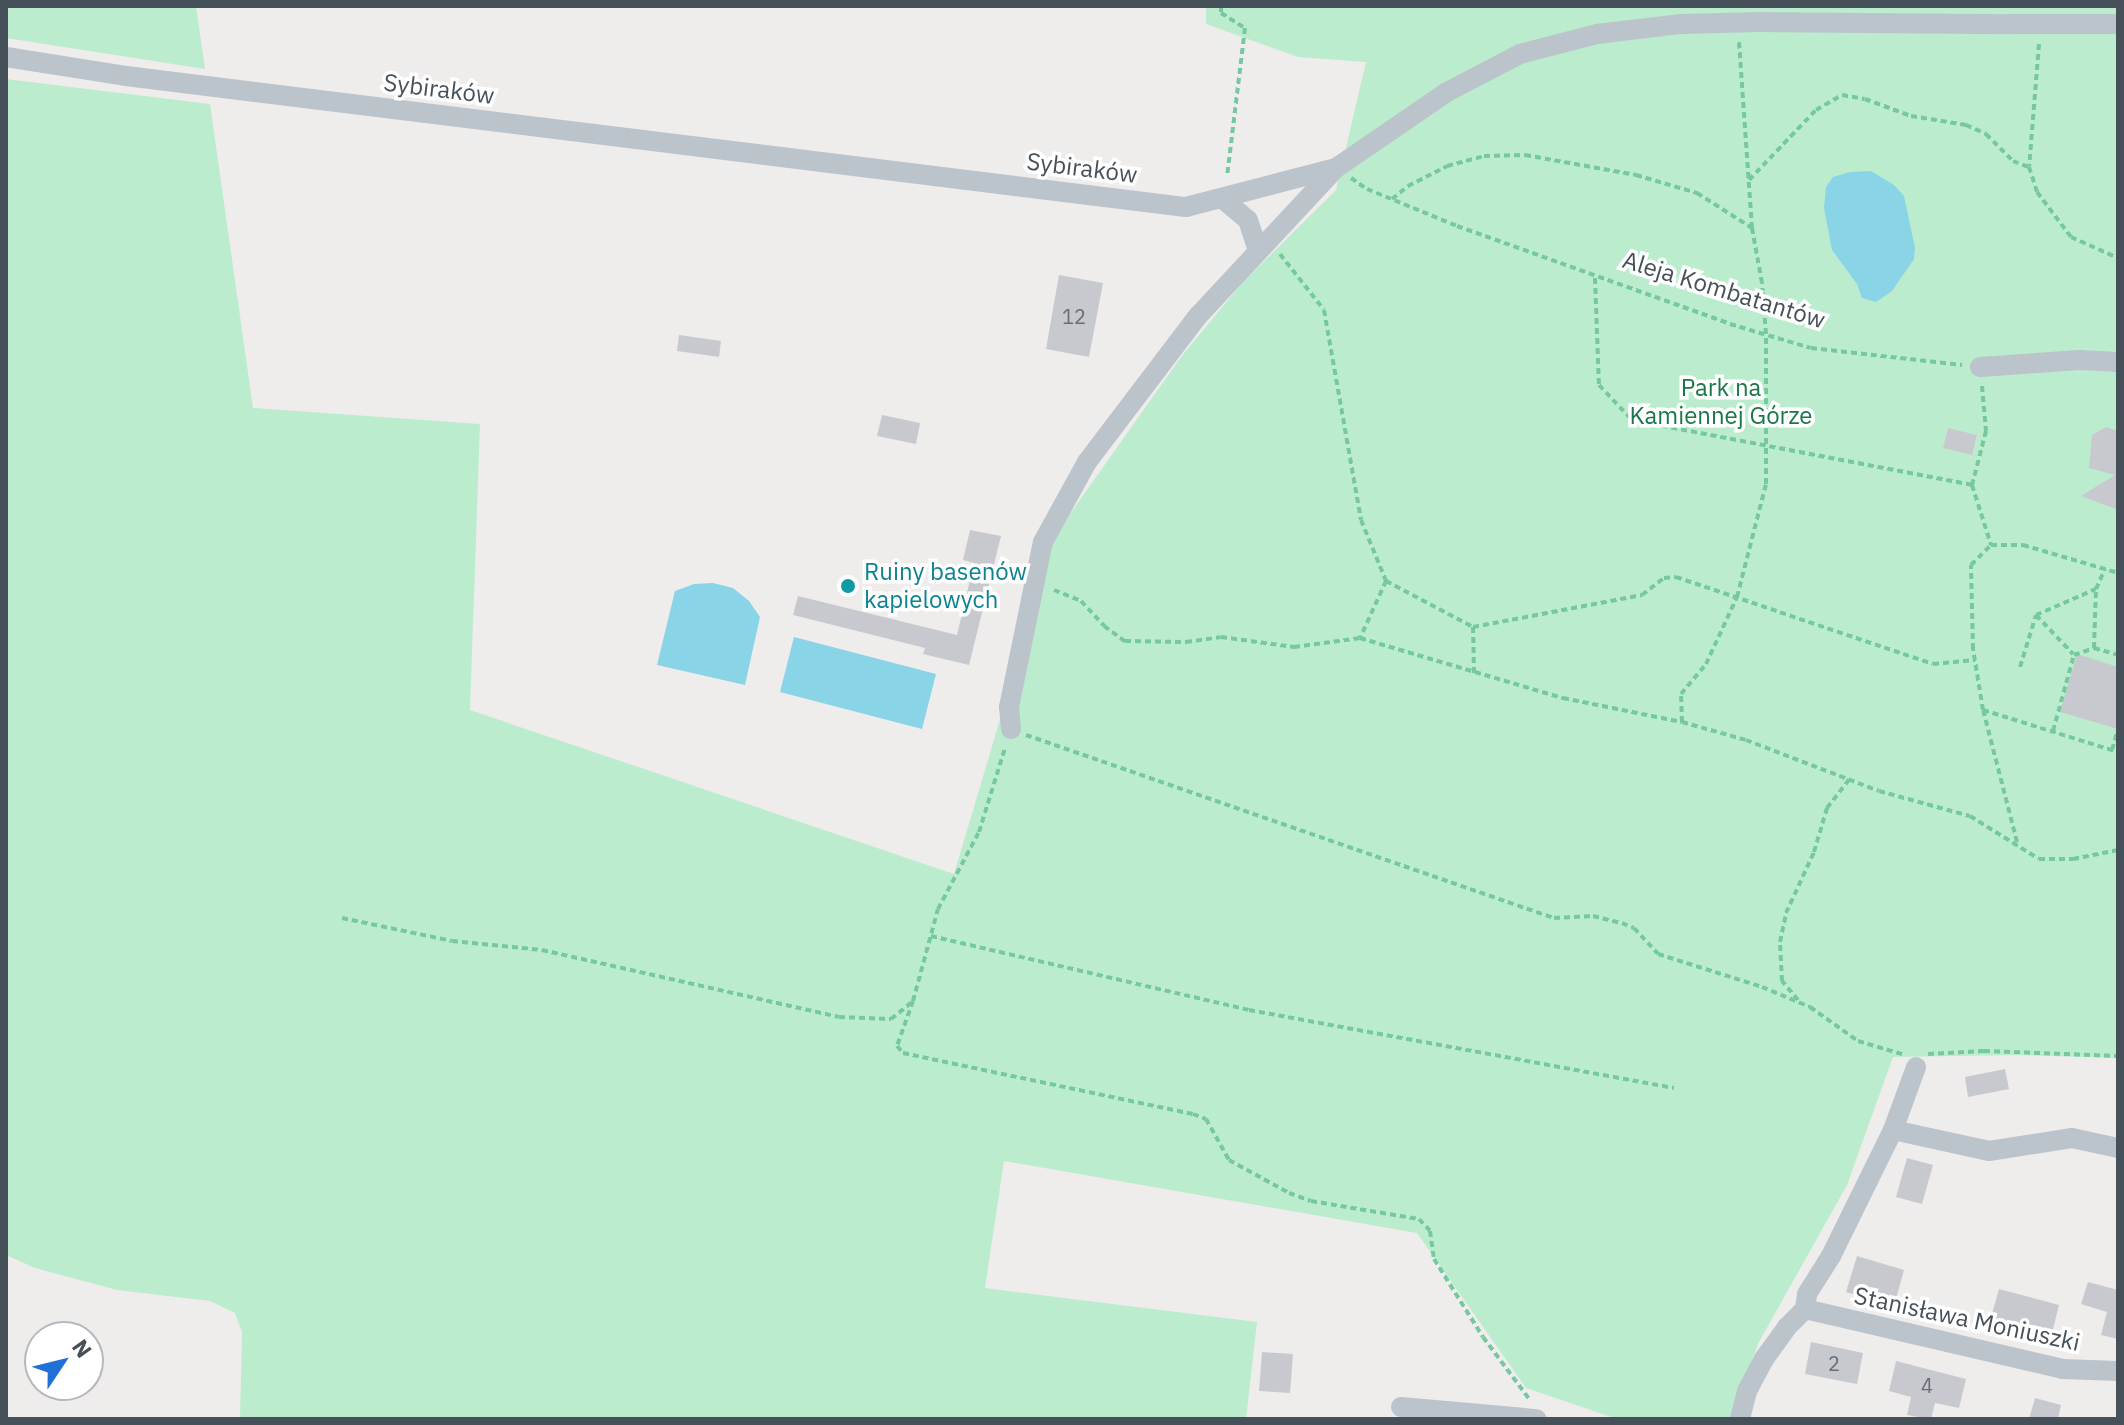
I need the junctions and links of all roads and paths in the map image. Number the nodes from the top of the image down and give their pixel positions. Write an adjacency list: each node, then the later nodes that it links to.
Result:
1 (1221, 6): 10 (path)
2 (1739, 22): 3 (street, Sybiraków, bridge); 7 (street, Sybiraków); 8 (path)
3 (2118, 24)
4 (2040, 33): 6 (path)
5 (6, 57): 10 (street, Sybiraków)
6 (2029, 167): 8 (path); 13 (path)
7 (1336, 168): 9 (path, Aleja Kombatantów); 10 (street, Sybiraków); 12 (street)
8 (1749, 180): 11 (path)
9 (1392, 199): 11 (path); 14 (path, Aleja Kombatantów)
10 (1224, 200): 12 (street)
11 (1752, 228): 15 (path)
12 (1262, 246): 23 (path); 24 (street)
13 (2118, 258)
14 (1595, 278): 15 (path, Aleja Kombatantów); 18 (path)
15 (1766, 334): 17 (path, Aleja Kombatantów); 18 (path)
16 (2118, 362): 17 (street)
17 (1980, 367): 19 (path)
18 (1766, 446): 19 (path); 26 (path)
19 (1972, 485): 20 (path)
20 (1991, 545): 21 (path); 33 (path)
21 (2105, 569): 22 (path); 25 (path)
22 (2118, 573)
23 (1386, 581): 28 (path); 29 (path)
24 (1034, 586): 29 (path); 38 (street)
25 (2096, 589): 27 (path); 30 (path)
26 (1737, 597): 28 (path); 33 (path); 37 (path)
27 (2036, 615): 31 (path); 34 (path)
28 (1473, 627): 35 (path)
29 (1360, 638): 35 (path)
30 (2094, 648): 31 (path); 32 (path)
31 (2074, 655): 40 (path)
32 (2118, 655)
33 (1975, 660): 36 (path)
34 (2020, 667)
35 (1474, 673): 37 (path)
36 (1983, 710): 40 (path); 43 (path)
37 (1682, 722): 42 (path)
38 (1011, 729): 46 (path); 48 (path)
39 (2118, 729): 41 (path)
40 (2053, 731): 41 (path)
41 (2115, 751)
42 (1850, 779): 43 (path); 48 (path)
43 (2017, 842): 44 (path)
44 (2118, 850)
45 (342, 918): 47 (path)
46 (931, 936): 47 (path); 51 (path)
47 (913, 1001): 57 (path)
48 (1799, 1002): 50 (path)
49 (2118, 1056): 50 (path)
50 (1920, 1060): 52 (street, Stanisława Moniuszki)
51 (1674, 1088)
52 (1893, 1130): 53 (street); 54 (street, Stanisława Moniuszki)
53 (2118, 1148)
54 (1805, 1309): 55 (street, Stanisława Moniuszki); 58 (street, Stanisława Moniuszki)
55 (2118, 1371)
56 (1401, 1407): 57 (street)
57 (1535, 1413)
58 (1740, 1419)

